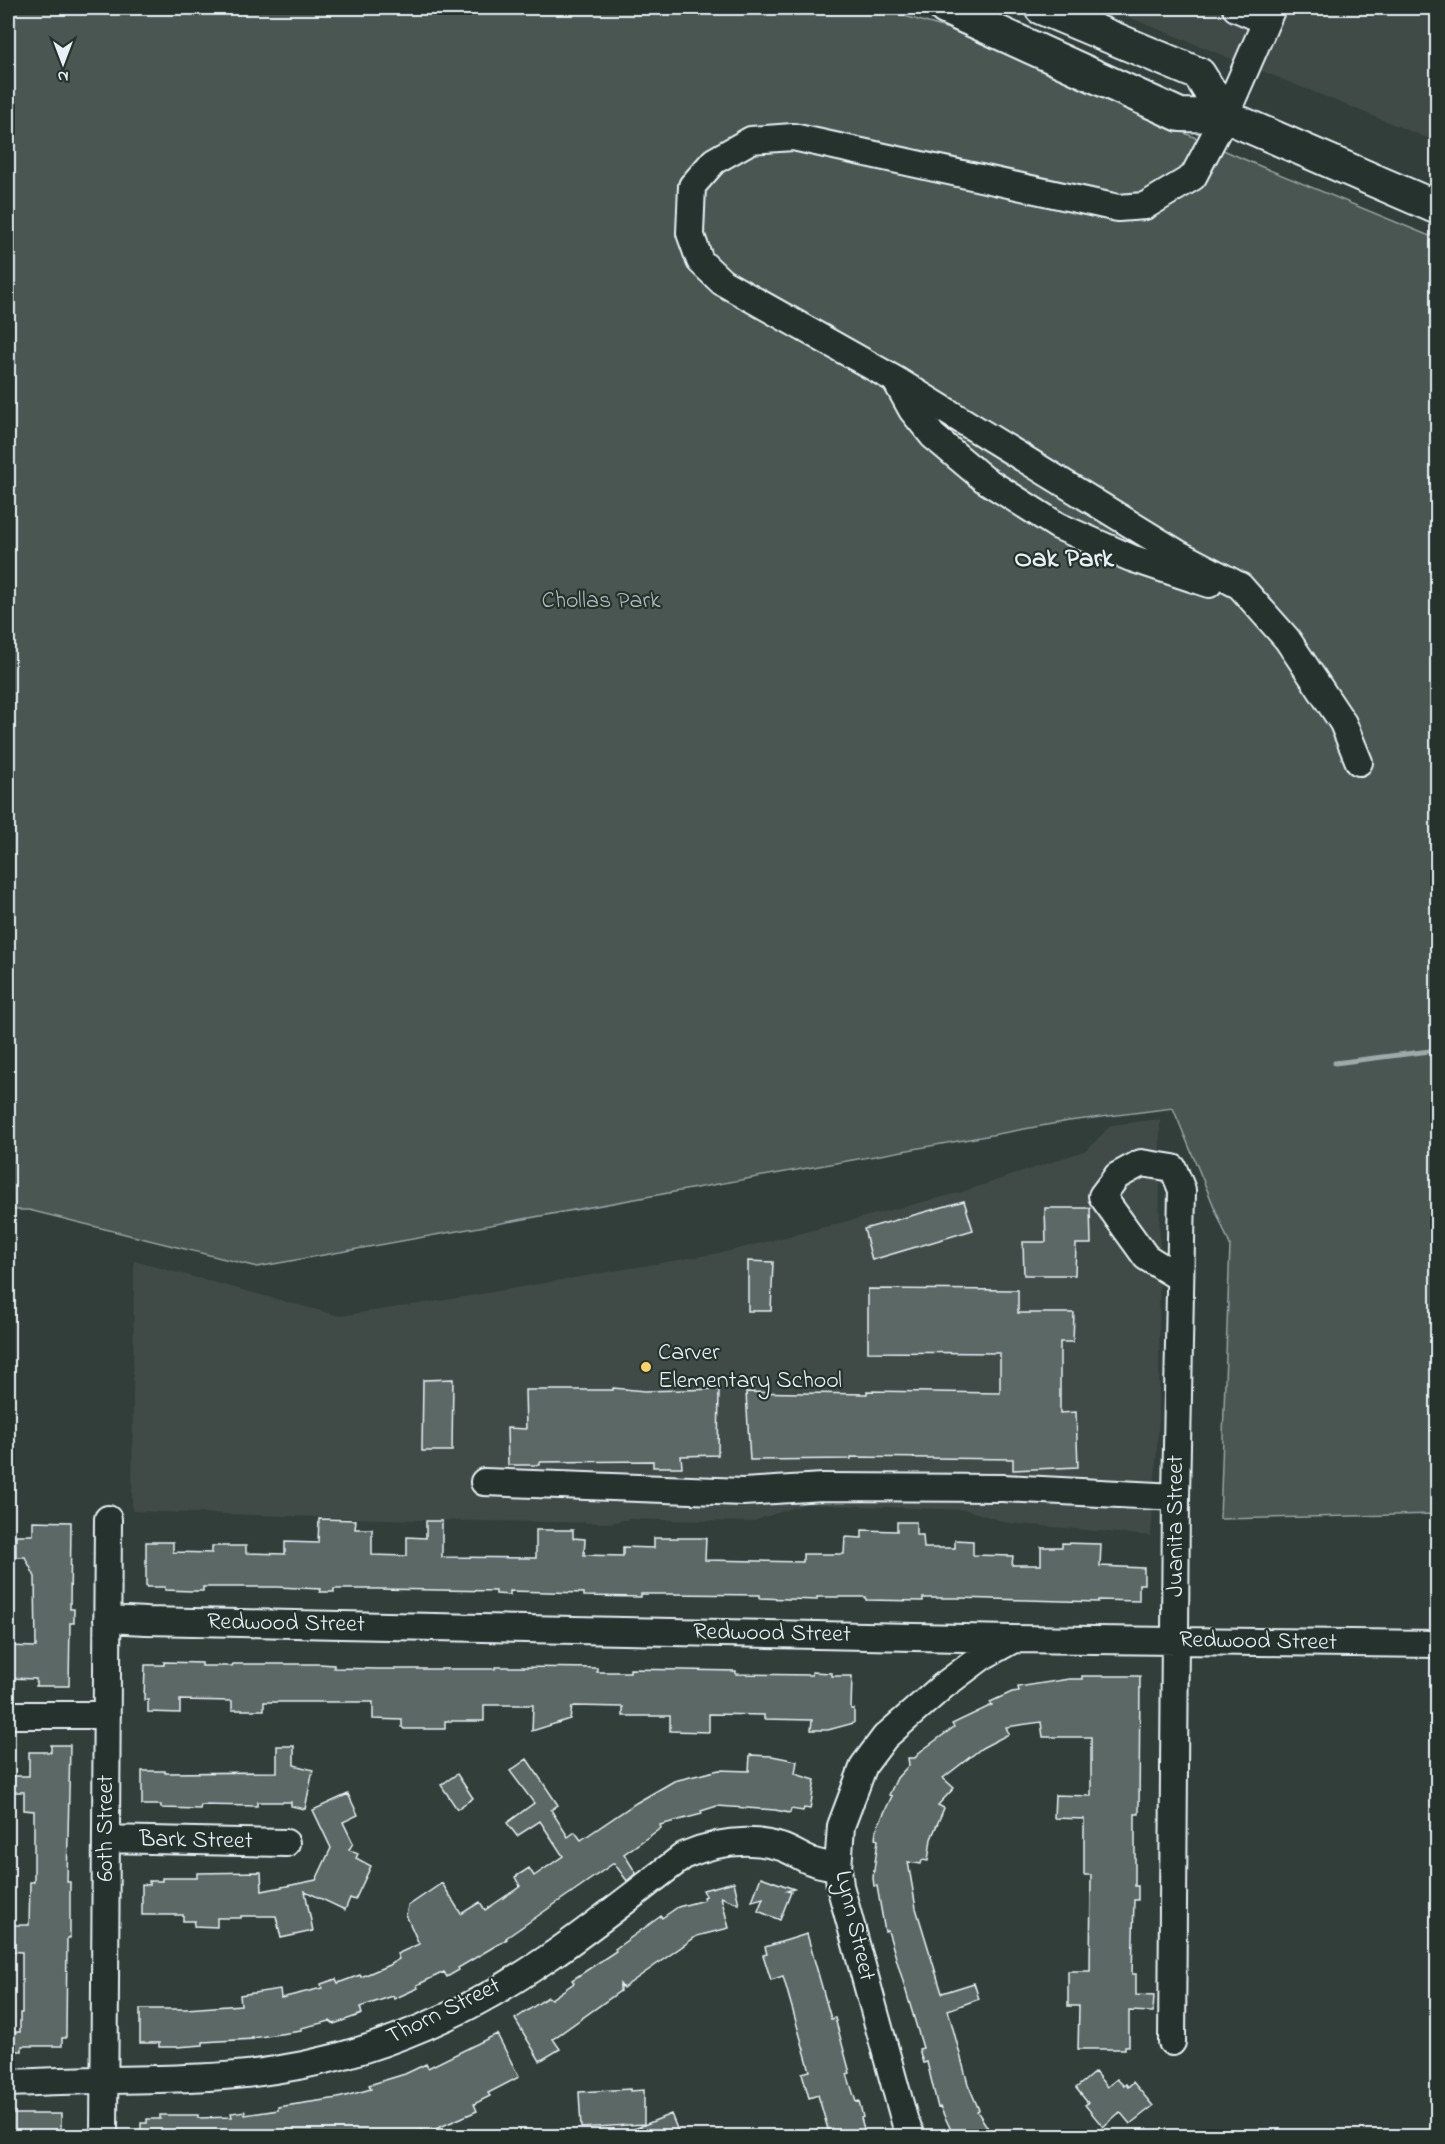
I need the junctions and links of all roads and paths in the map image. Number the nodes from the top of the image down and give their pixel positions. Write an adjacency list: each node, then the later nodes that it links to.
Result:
1 (945, 8): 5 (main road)
2 (1041, 8): 5 (main road)
3 (1236, 8): 4 (street)
4 (1269, 14): 5 (street)
5 (1225, 117): 6 (main road); 7 (street)
6 (1437, 208)
7 (896, 381): 8 (street); 8 (street)
8 (1240, 586): 9 (street)
9 (1359, 762)
10 (1180, 1278): 10 (street, Juanita Street); 12 (street, Juanita Street)
11 (484, 1482): 12 (street)
12 (1176, 1497): 16 (street, Juanita Street)
13 (108, 1519): 14 (street, 60th Street)
14 (107, 1619): 15 (street, Redwood Street); 19 (street, 60th Street)
15 (1012, 1639): 16 (street, Redwood Street); 22 (street, Lynn Street)
16 (1176, 1642): 17 (street, Redwood Street); 23 (street, Juanita Street)
17 (1437, 1644)
18 (8, 1716): 19 (street)
19 (107, 1716): 20 (street, 60th Street)
20 (106, 1839): 21 (street, Bark Street); 24 (street, 60th Street)
21 (286, 1843)
22 (838, 1868): 24 (street, Thorn Street); 27 (street, Lynn Street)
23 (1172, 2042)
24 (105, 2080): 25 (street, Thorn Street); 26 (street, 60th Street)
25 (8, 2083)
26 (104, 2136)
27 (912, 2136)

